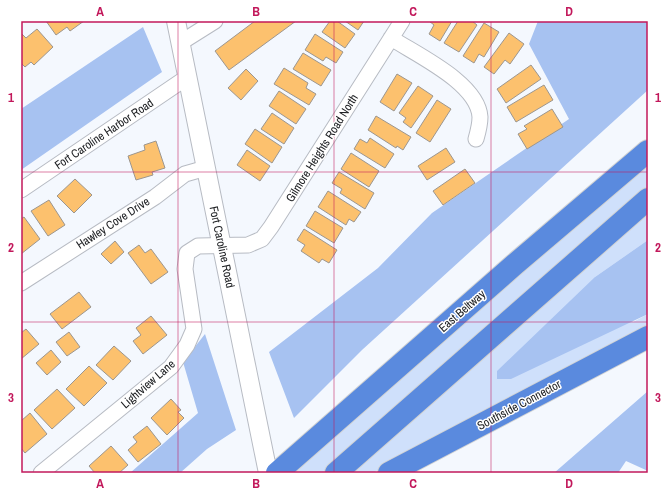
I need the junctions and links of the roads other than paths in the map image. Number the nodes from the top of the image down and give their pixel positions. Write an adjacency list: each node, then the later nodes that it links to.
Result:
1 (176, 21): 5 (street, Fort Caroline Road)
2 (215, 21): 5 (street)
3 (402, 21): 4 (street, Gilmore Heights Road North)
4 (391, 38): 8 (street); 13 (street, Gilmore Heights Road North)
5 (180, 44): 6 (street, Fort Caroline Road)
6 (186, 78): 10 (street, Fort Caroline Road); 11 (street, Fort Caroline Harbor Road)
7 (648, 134): 14 (highway)
8 (476, 139)
9 (648, 151): 14 (highway, East Beltway)
10 (206, 168): 13 (street, Fort Caroline Road); 15 (street, Hawley Cove Drive)
11 (21, 190)
12 (648, 199): 20 (highway)
13 (222, 246): 17 (street, Lightview Lane); 18 (street, Fort Caroline Road)
14 (514, 265): 19 (highway, East Beltway)
15 (21, 283)
16 (648, 337): 21 (highway, Southside Connector)
17 (41, 473)
18 (268, 473)
19 (278, 473)
20 (336, 473)
21 (389, 473)

